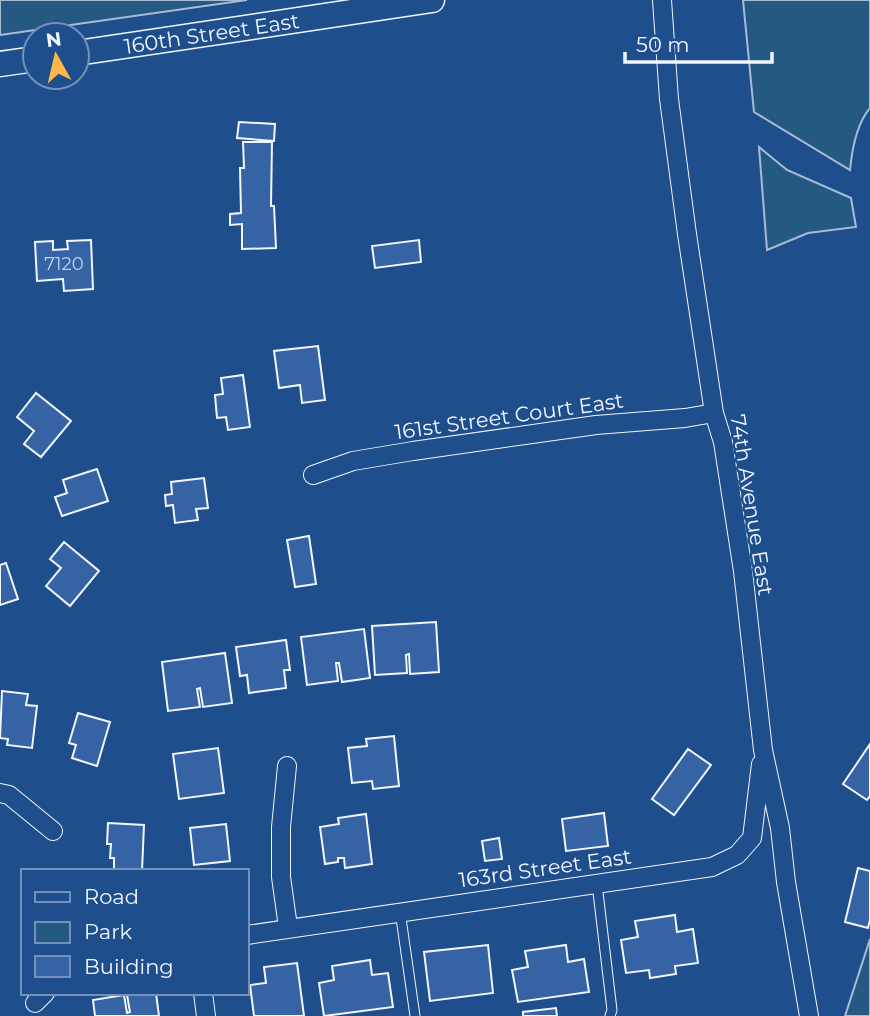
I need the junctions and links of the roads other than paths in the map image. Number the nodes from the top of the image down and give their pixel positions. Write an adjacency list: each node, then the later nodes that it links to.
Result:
1 (432, 0): 3 (main road, 160th Street East)
2 (662, 0): 6 (street, 74th Avenue East)
3 (91, 51)
4 (21, 61): 5 (main road)
5 (0, 64)
6 (714, 413): 7 (street, 161st Street Court East); 8 (street, 74th Avenue East)
7 (313, 475)
8 (763, 750): 12 (street, 163rd Street East); 20 (street, 74th Avenue East)
9 (287, 766): 14 (street)
10 (0, 793): 11 (street)
11 (53, 831)
12 (597, 884): 13 (street, 163rd Street East); 19 (lane)
13 (400, 911): 14 (street, 163rd Street East); 18 (lane)
14 (288, 927): 15 (street, 163rd Street East)
15 (248, 935)
16 (203, 995): 17 (street)
17 (206, 1016)
18 (415, 1016)
19 (610, 1016)
20 (809, 1016)

